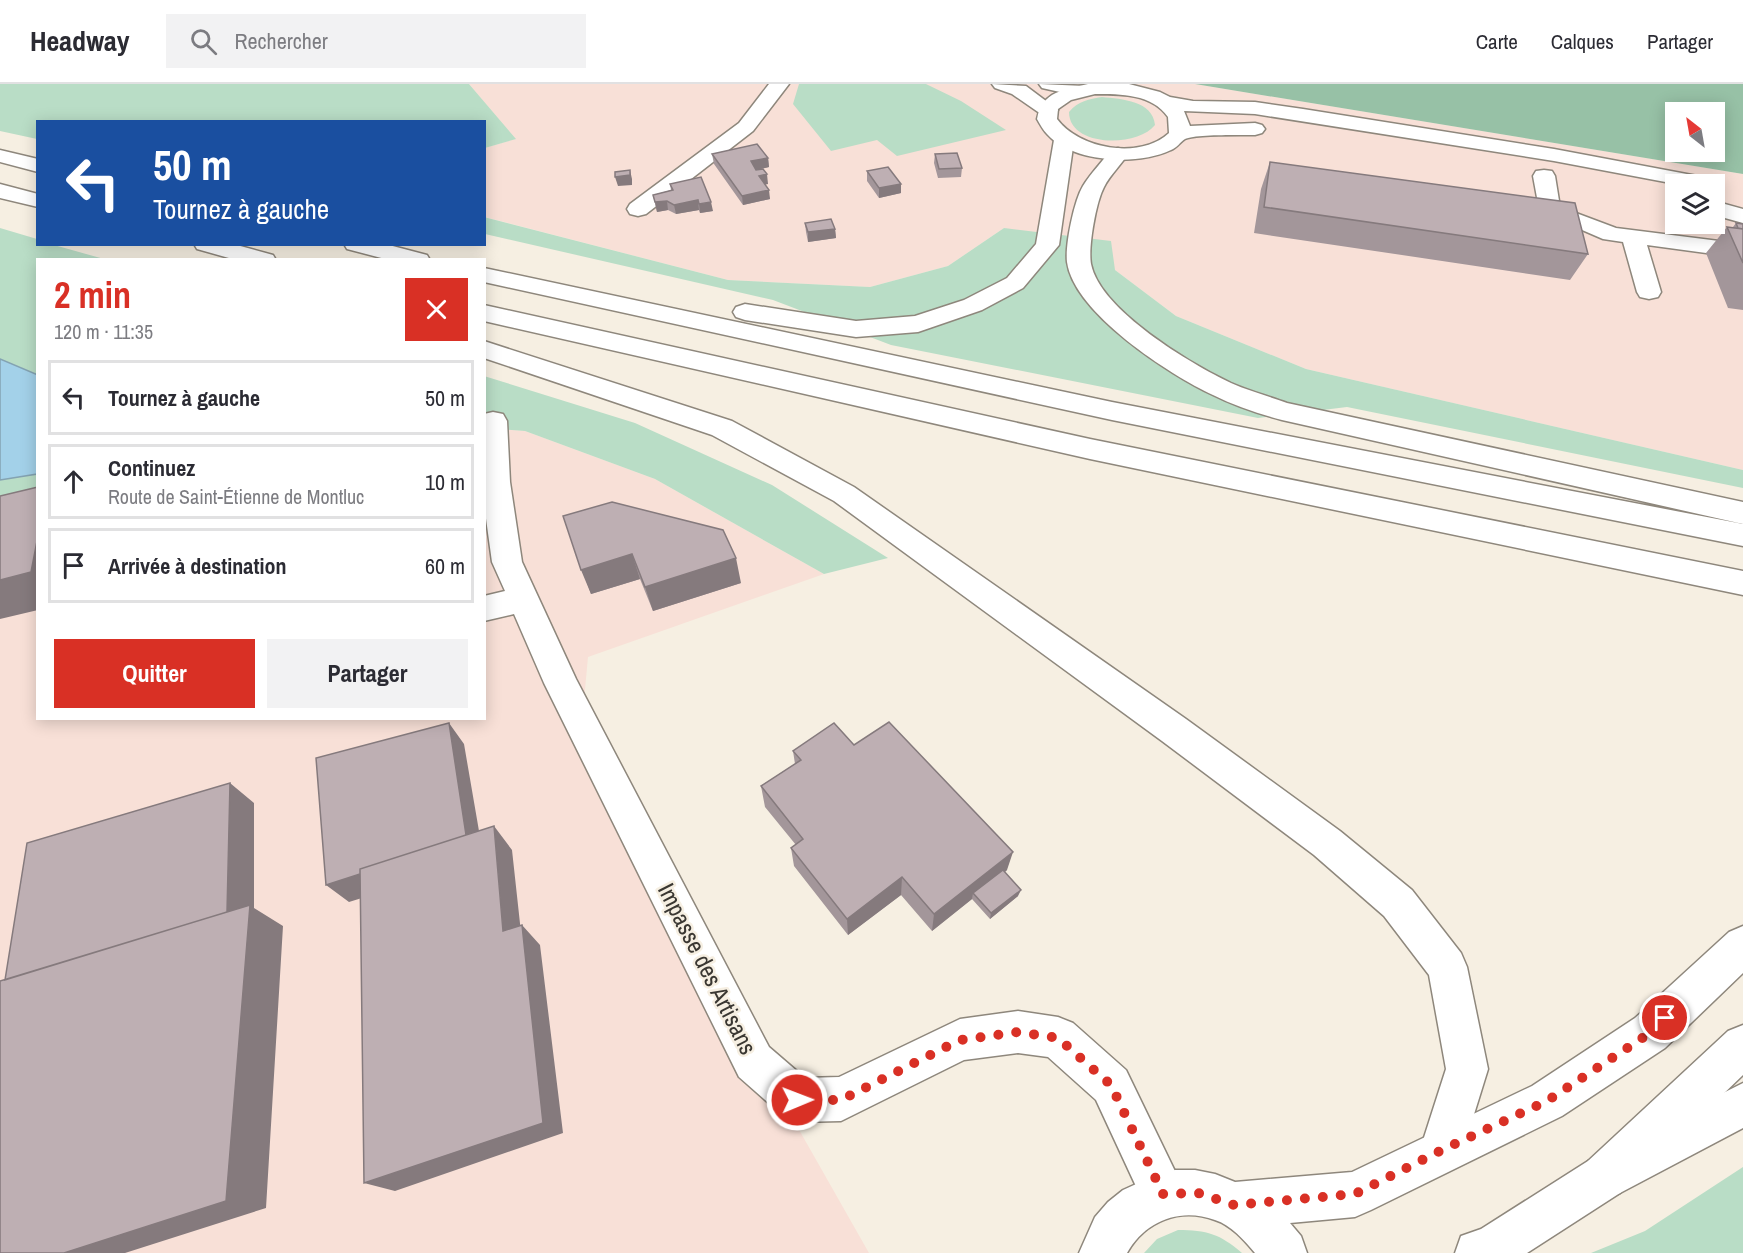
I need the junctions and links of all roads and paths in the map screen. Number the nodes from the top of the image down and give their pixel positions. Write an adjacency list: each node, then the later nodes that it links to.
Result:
1 (779, 84): 21 (main road)
2 (1002, 84): 6 (main road)
3 (1049, 84): 4 (main road)
4 (1078, 90): 5 (main road); 6 (main road)
5 (1164, 102): 7 (main road); 16 (main road)
6 (1047, 110): 8 (main road)
7 (1179, 133): 9 (main road); 10 (main road)
8 (1064, 140): 10 (main road); 30 (main road)
9 (1403, 151)
10 (1118, 154): 36 (main road)
11 (0, 156): 12 (main road)
12 (36, 165)
13 (1520, 172): 14 (main road)
14 (1544, 176): 15 (main road); 22 (main road)
15 (1566, 180)
16 (1665, 181)
17 (0, 191): 18 (main road)
18 (36, 200)
19 (1725, 201): 23 (main road)
20 (1515, 207): 22 (main road)
21 (638, 209)
22 (1550, 212): 24 (main road)
23 (1743, 216)
24 (1633, 237): 27 (main road); 32 (main road)
25 (363, 246): 29 (main road)
26 (213, 251): 28 (main road)
27 (1743, 251)
28 (254, 258)
29 (411, 258)
30 (486, 272)
31 (486, 273): 37 (main road)
32 (1649, 292)
33 (486, 313): 38 (main road)
34 (486, 350): 44 (main road)
35 (493, 421): 39 (main road, Impasse des Artisans)
36 (1743, 513)
37 (1743, 535)
38 (1743, 583)
39 (524, 599): 40 (main road); 46 (main road, Impasse des Artisans)
40 (486, 608)
41 (1743, 946): 44 (main road)
42 (1743, 1046): 45 (main road)
43 (1743, 1105): 45 (main road)
44 (1442, 1150): 47 (main road)
45 (1604, 1178): 50 (main road)
46 (1163, 1194): 47 (main road); 48 (main road)
47 (1234, 1205): 49 (main road)
48 (1101, 1252)
49 (1284, 1253)
50 (1478, 1253)

